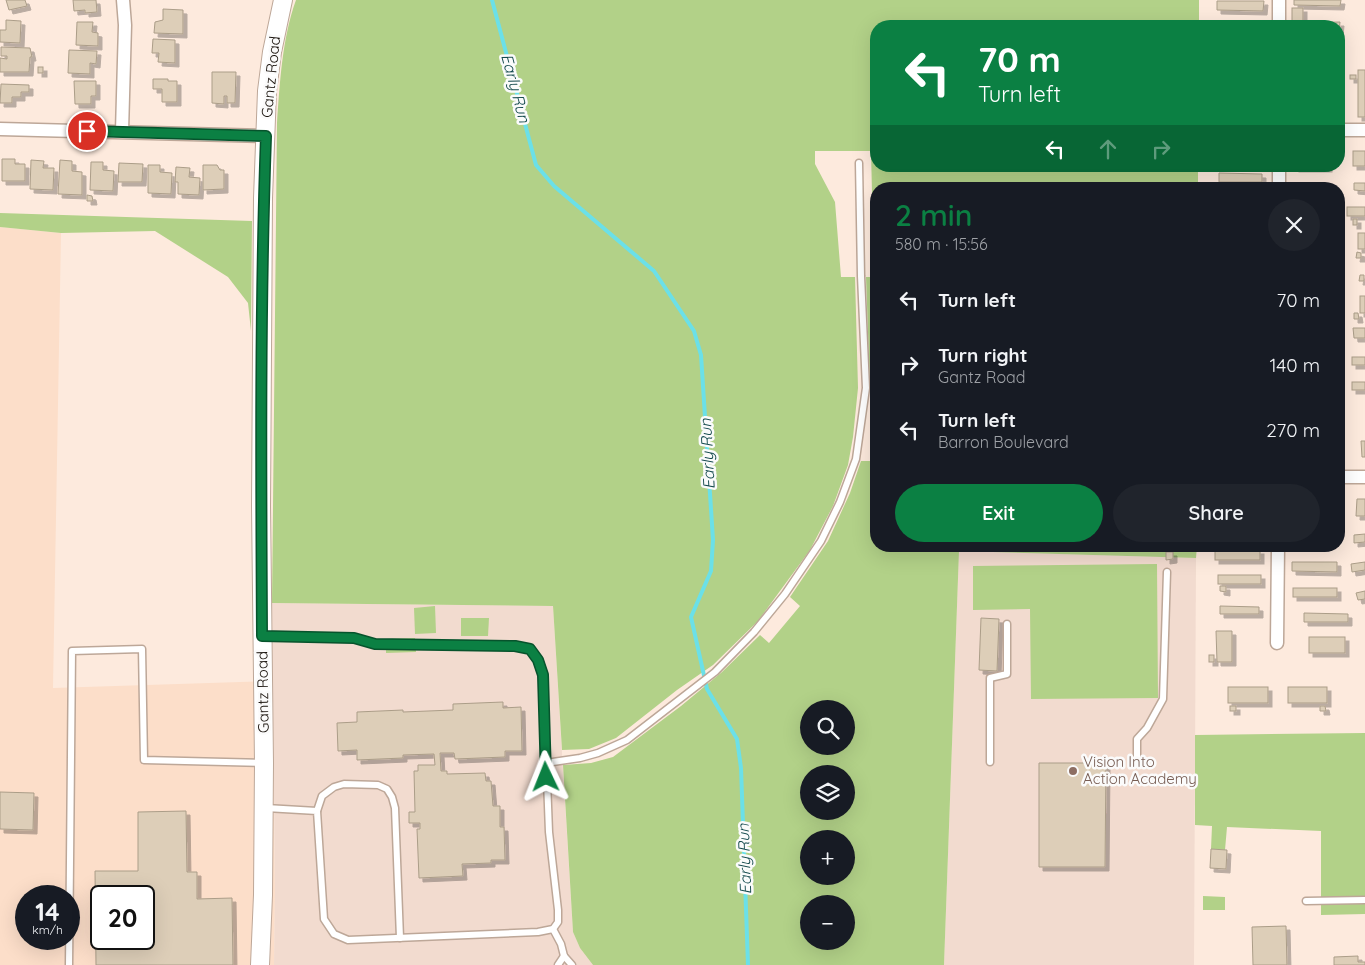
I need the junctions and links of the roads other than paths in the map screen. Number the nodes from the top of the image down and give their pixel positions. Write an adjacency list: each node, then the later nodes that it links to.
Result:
1 (124, 0): 8 (street)
2 (283, 0): 9 (main road, Gantz Road)
3 (1279, 0): 4 (street)
4 (1279, 20)
5 (0, 129): 8 (street)
6 (1345, 130): 7 (street)
7 (1365, 130)
8 (122, 131): 9 (street)
9 (266, 136): 16 (main road, Gantz Road)
10 (859, 163): 21 (lane)
11 (1345, 477): 12 (street)
12 (1365, 477)
13 (1278, 552): 17 (street)
14 (1167, 572): 18 (lane)
15 (1007, 624): 19 (lane)
16 (262, 636): 20 (main road, Gantz Road); 21 (lane)
17 (1278, 643)
18 (1136, 759)
19 (990, 762)
20 (264, 763): 22 (main road, Gantz Road); 29 (lane)
21 (546, 763): 26 (lane)
22 (262, 808): 23 (lane); 30 (main road, Gantz Road)
23 (318, 811): 27 (lane); 27 (lane)
24 (1365, 900): 25 (lane)
25 (1306, 901)
26 (553, 928): 27 (lane); 28 (lane)
27 (400, 938)
28 (564, 956): 31 (lane); 32 (lane)
29 (70, 965)
30 (260, 965)
31 (558, 965)
32 (572, 965)

